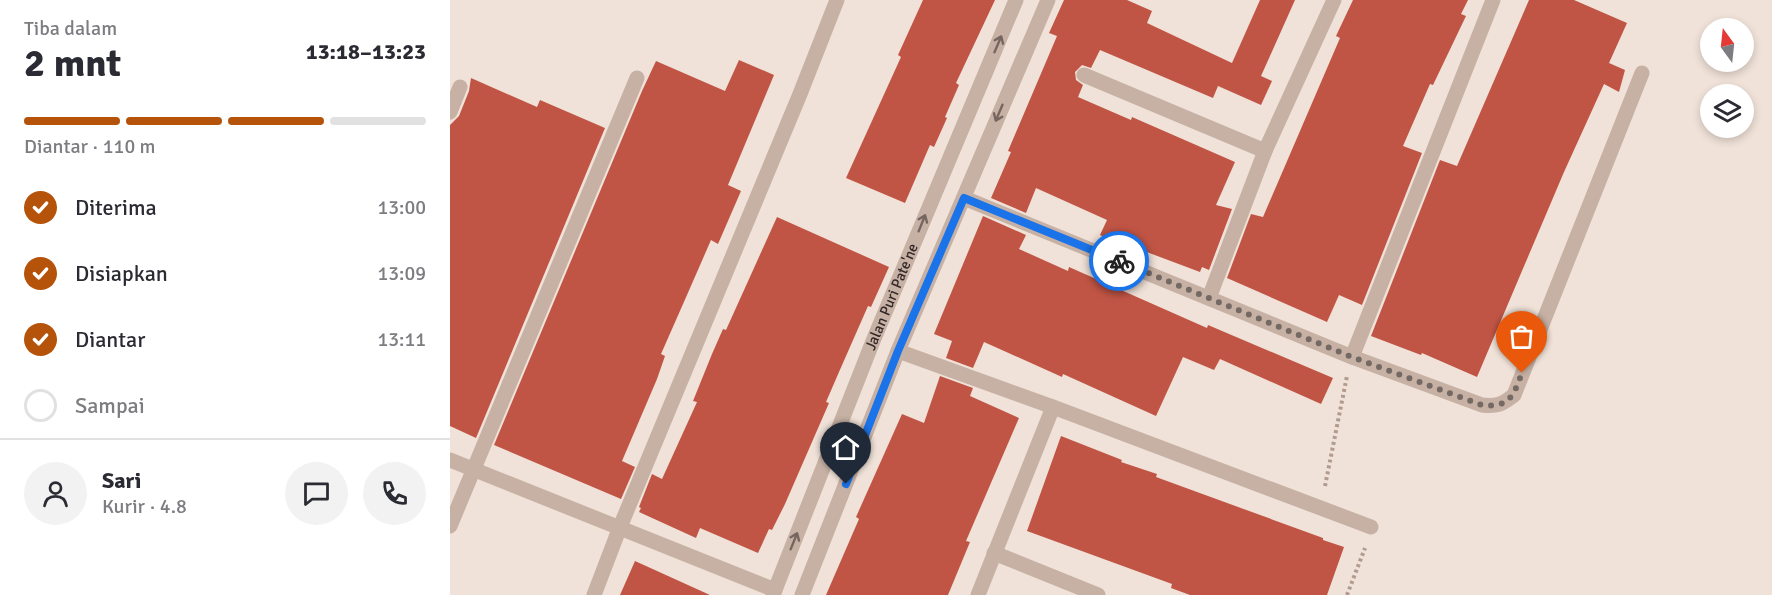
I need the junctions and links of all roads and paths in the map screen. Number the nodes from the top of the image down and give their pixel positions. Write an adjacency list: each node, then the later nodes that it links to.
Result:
1 (837, 0): 23 (street)
2 (1016, 0): 13 (street, Jalan Puri Pate'ne, one-way to 2)
3 (1334, 0): 11 (street)
4 (1493, 0): 17 (street)
5 (1048, 1): 12 (street, Jalan Puri Pate'ne, one-way to 12)
6 (1642, 73): 17 (street)
7 (1084, 75): 11 (street)
8 (637, 78): 20 (street)
9 (460, 87): 10 (street)
10 (450, 112)
11 (1265, 151): 15 (street)
12 (964, 198): 14 (street, Jalan Puri Pate'ne); 15 (street)
13 (903, 269): 14 (street); 26 (street, Jalan Puri Pate'ne, one-way to 13)
14 (929, 280): 16 (street, Jalan Puri Pate'ne)
15 (1209, 298): 17 (street)
16 (898, 351): 18 (street); 28 (street, Jalan Puri Pate'ne)
17 (1352, 357): 21 (path)
18 (1053, 407): 21 (street); 25 (street)
19 (450, 460): 20 (street)
20 (472, 470): 22 (street); 23 (street)
21 (1320, 507): 24 (street)
22 (450, 526)
23 (620, 527): 26 (street); 27 (street)
24 (1371, 527): 31 (path)
25 (994, 554): 29 (street); 30 (street)
26 (774, 592)
27 (594, 595)
28 (802, 595)
29 (978, 595)
30 (1098, 595)
31 (1347, 595)

